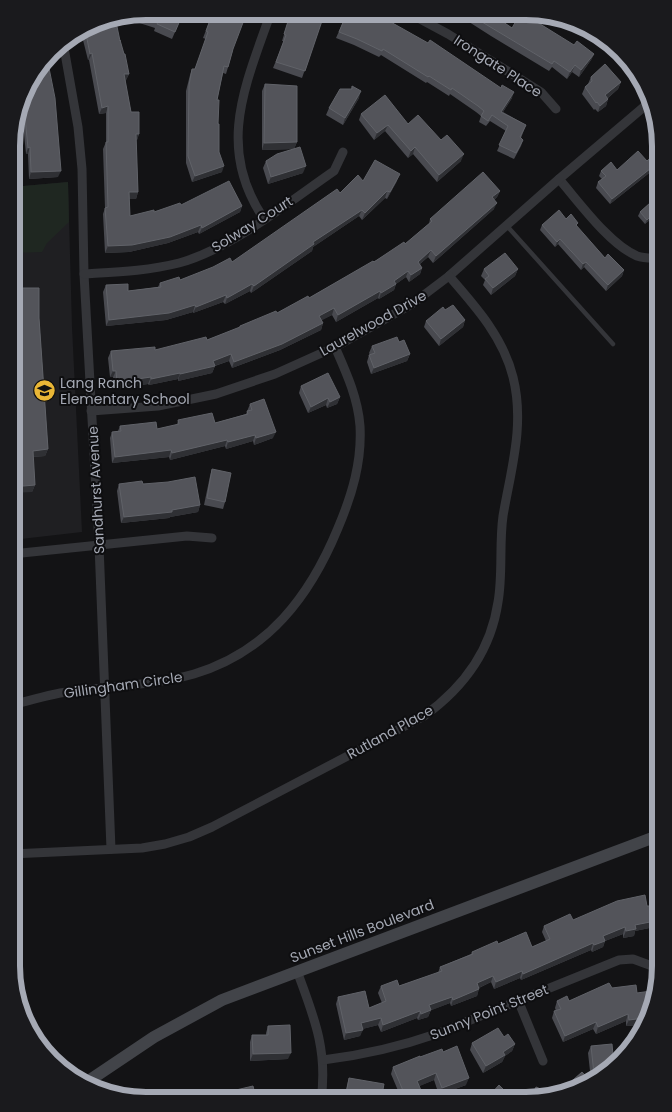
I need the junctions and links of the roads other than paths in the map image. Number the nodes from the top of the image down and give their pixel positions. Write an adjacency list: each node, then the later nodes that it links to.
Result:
1 (268, 20): 8 (street)
2 (422, 20): 5 (street, Irongate Place)
3 (64, 50): 11 (street, Sandhurst Avenue)
4 (645, 106): 7 (street, Laurelwood Drive)
5 (556, 109)
6 (343, 152): 8 (street, Solway Court)
7 (558, 179): 9 (street, Laurelwood Drive); 10 (street)
8 (264, 219): 11 (street, Solway Court)
9 (506, 225): 12 (street, Laurelwood Drive); 13 (lane)
10 (652, 258)
11 (84, 274): 15 (street, Sandhurst Avenue)
12 (449, 276): 14 (street, Laurelwood Drive); 22 (street, Rutland Place)
13 (612, 344)
14 (335, 346): 15 (street, Laurelwood Drive); 19 (street, Gillingham Circle)
15 (91, 411): 17 (street, Sandhurst Avenue)
16 (212, 538): 17 (street)
17 (99, 545): 18 (street); 19 (street, Sandhurst Avenue)
18 (20, 553)
19 (105, 688): 20 (street, Gillingham Circle); 22 (street, Sandhurst Avenue)
20 (20, 703)
21 (652, 838): 25 (street, Sunset Hills Boulevard)
22 (111, 850): 23 (street, Rutland Place)
23 (20, 854)
24 (652, 966): 26 (street, Sunny Point Street)
25 (297, 971): 27 (street); 29 (street, Sunset Hills Boulevard)
26 (518, 1000): 27 (street, Sunny Point Street); 28 (street)
27 (323, 1060): 30 (street)
28 (543, 1061)
29 (92, 1079)
30 (321, 1092)

